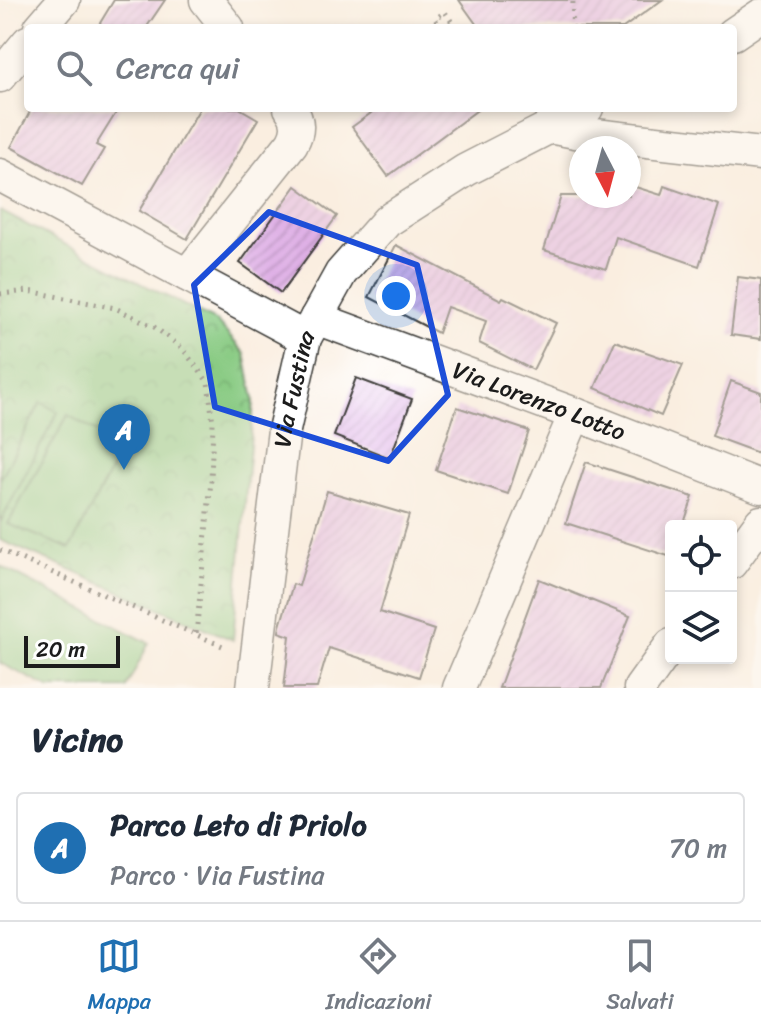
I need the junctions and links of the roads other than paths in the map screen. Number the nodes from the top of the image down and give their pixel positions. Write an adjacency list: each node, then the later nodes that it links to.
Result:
1 (64, 0): 4 (street)
2 (206, 0): 5 (street)
3 (761, 15): 6 (street)
4 (43, 24)
5 (225, 24)
6 (737, 31)
7 (24, 47): 8 (street)
8 (0, 76)
9 (292, 112): 14 (street)
10 (579, 112): 11 (street)
11 (549, 127): 12 (street); 15 (street)
12 (761, 154)
13 (0, 175): 14 (street, Via Fustina)
14 (187, 275): 15 (street, Via Fustina)
15 (311, 328): 16 (street, Via Lorenzo Lotto); 21 (street, Via Fustina)
16 (575, 414): 17 (street, Via Lorenzo Lotto); 22 (street)
17 (761, 487)
18 (761, 522): 19 (street)
19 (737, 555)
20 (665, 653): 23 (street)
21 (254, 673)
22 (459, 688)
23 (640, 688)

